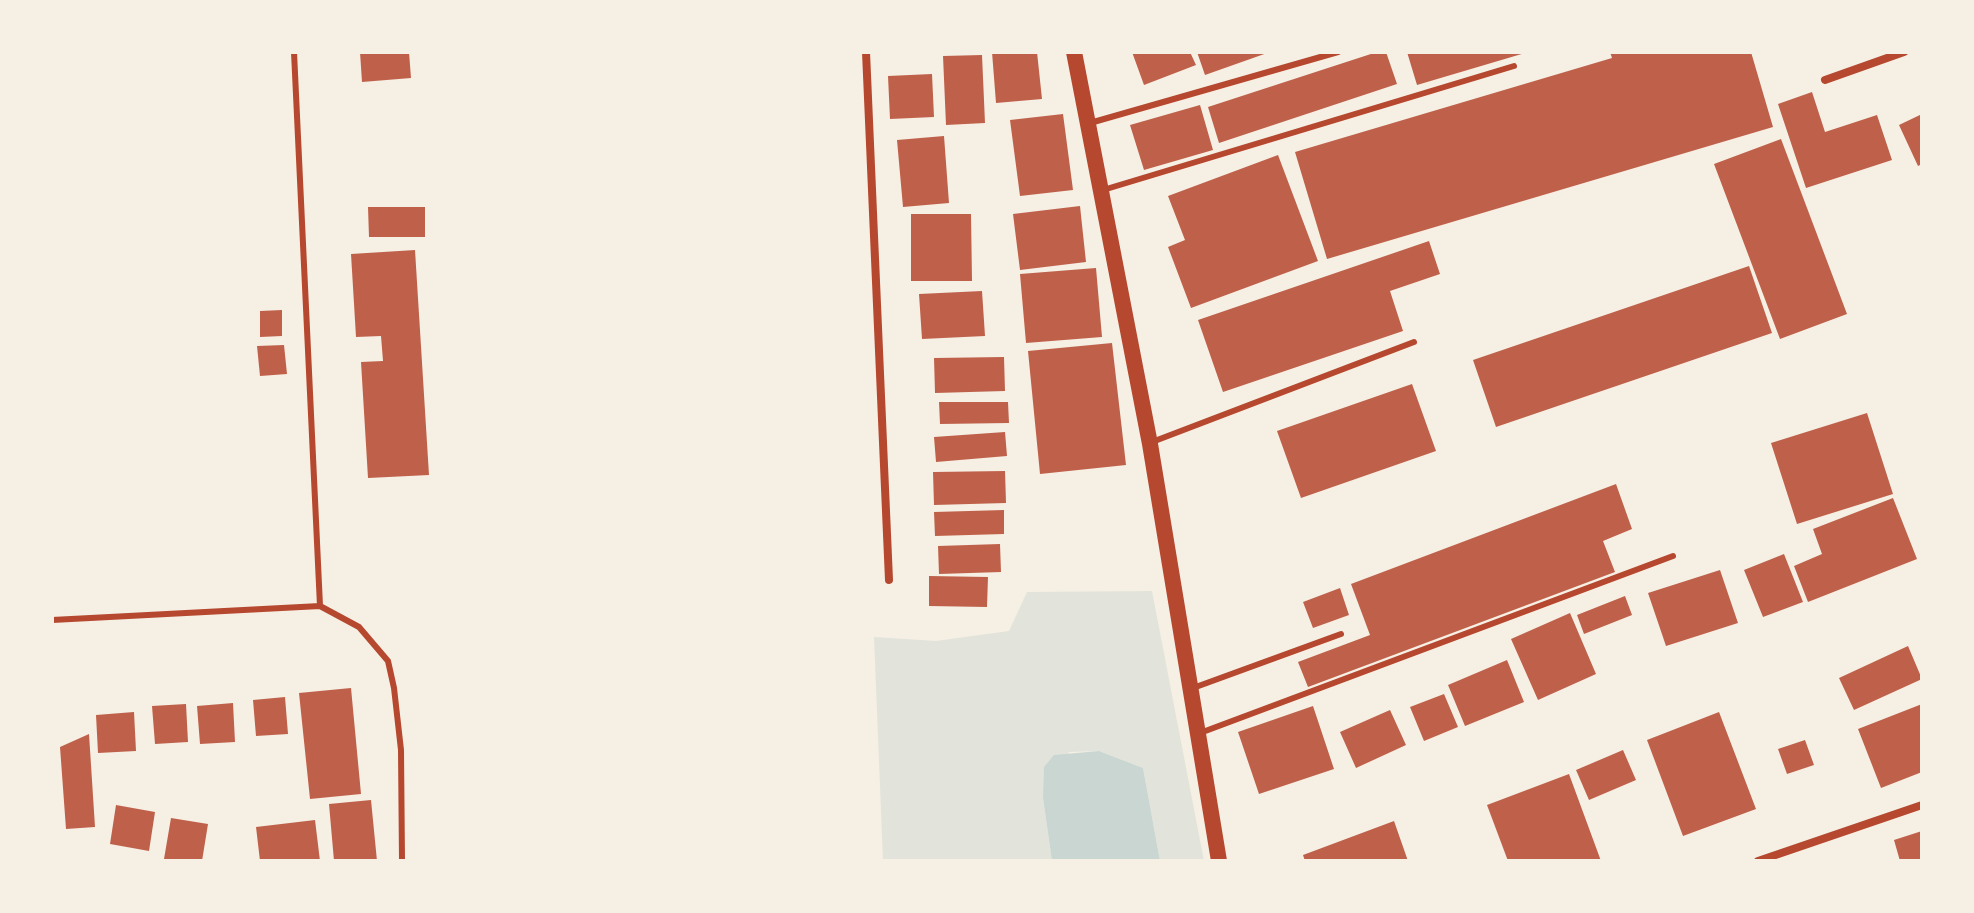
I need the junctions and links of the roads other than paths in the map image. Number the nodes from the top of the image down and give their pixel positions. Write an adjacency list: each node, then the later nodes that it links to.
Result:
1 (294, 52): 14 (lane)
2 (866, 52): 13 (street)
3 (1074, 52): 8 (main road)
4 (1338, 52): 8 (lane)
5 (1904, 52): 7 (street)
6 (1514, 66): 9 (lane)
7 (1825, 80)
8 (1087, 124): 9 (main road)
9 (1099, 191): 11 (main road)
10 (1414, 342): 11 (lane)
11 (1150, 444): 17 (main road)
12 (1673, 556): 18 (lane)
13 (889, 580)
14 (320, 606): 15 (lane); 20 (lane)
15 (52, 620)
16 (1341, 634): 17 (lane)
17 (1190, 689): 18 (main road)
18 (1197, 734): 21 (main road)
19 (1922, 805): 22 (street)
20 (402, 861)
21 (1219, 861)
22 (1758, 861)

